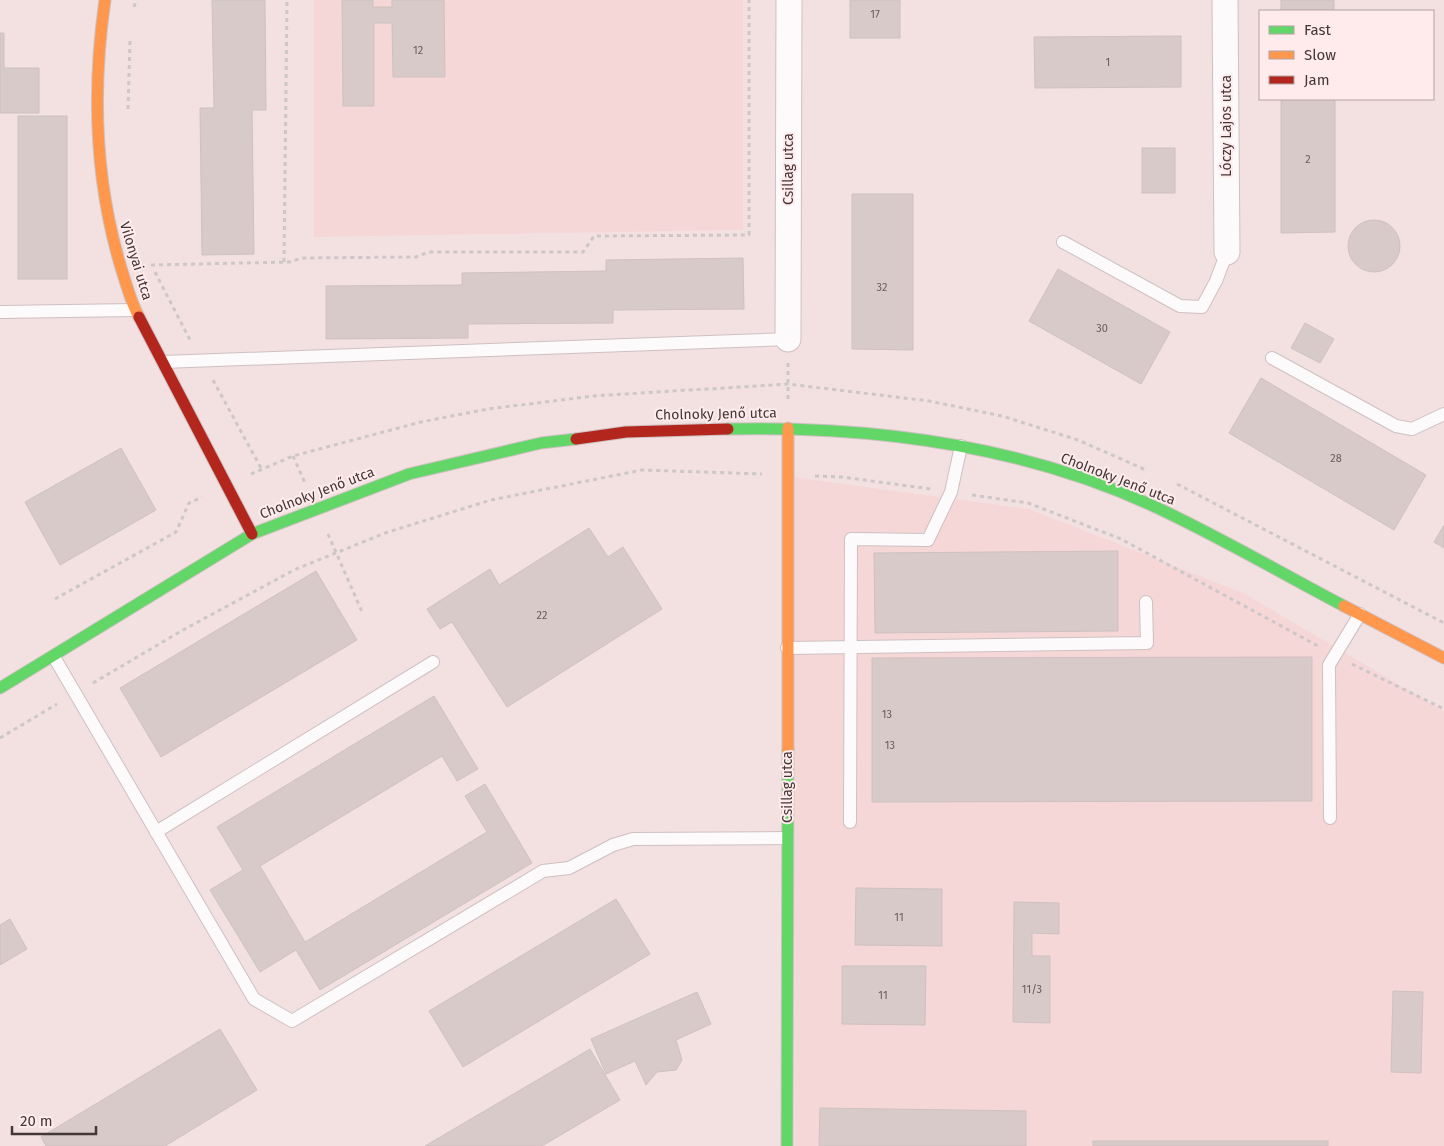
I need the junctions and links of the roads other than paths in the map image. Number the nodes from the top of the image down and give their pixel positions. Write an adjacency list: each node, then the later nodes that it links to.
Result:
1 (105, 0): 6 (street, Vilonyai utca)
2 (789, 0): 8 (street, Csillag utca)
3 (1225, 0): 5 (street, Lóczy Lajos utca)
4 (1063, 242): 5 (lane)
5 (1226, 252)
6 (135, 310): 7 (lane); 10 (street, Vilonyai utca)
7 (0, 312)
8 (788, 339): 10 (lane)
9 (1272, 358): 11 (lane)
10 (163, 362): 14 (street, Vilonyai utca)
11 (1444, 414)
12 (788, 428): 13 (street, Cholnoky Jenő utca); 14 (street, Cholnoky Jenő utca); 18 (street, Csillag utca)
13 (961, 446): 16 (street, Cholnoky Jenő utca); 17 (lane)
14 (252, 534): 19 (street, Cholnoky Jenő utca)
15 (1146, 602): 17 (lane)
16 (1360, 614): 20 (street, Cholnoky Jenő utca); 23 (lane)
17 (851, 647): 18 (lane); 24 (lane)
18 (787, 648): 26 (street, Csillag utca)
19 (54, 657): 22 (street, Cholnoky Jenő utca); 25 (lane)
20 (1444, 658)
21 (432, 662): 25 (lane)
22 (0, 688)
23 (1330, 818)
24 (850, 822)
25 (156, 832): 26 (lane)
26 (787, 838): 27 (street, Csillag utca)
27 (787, 1146)

